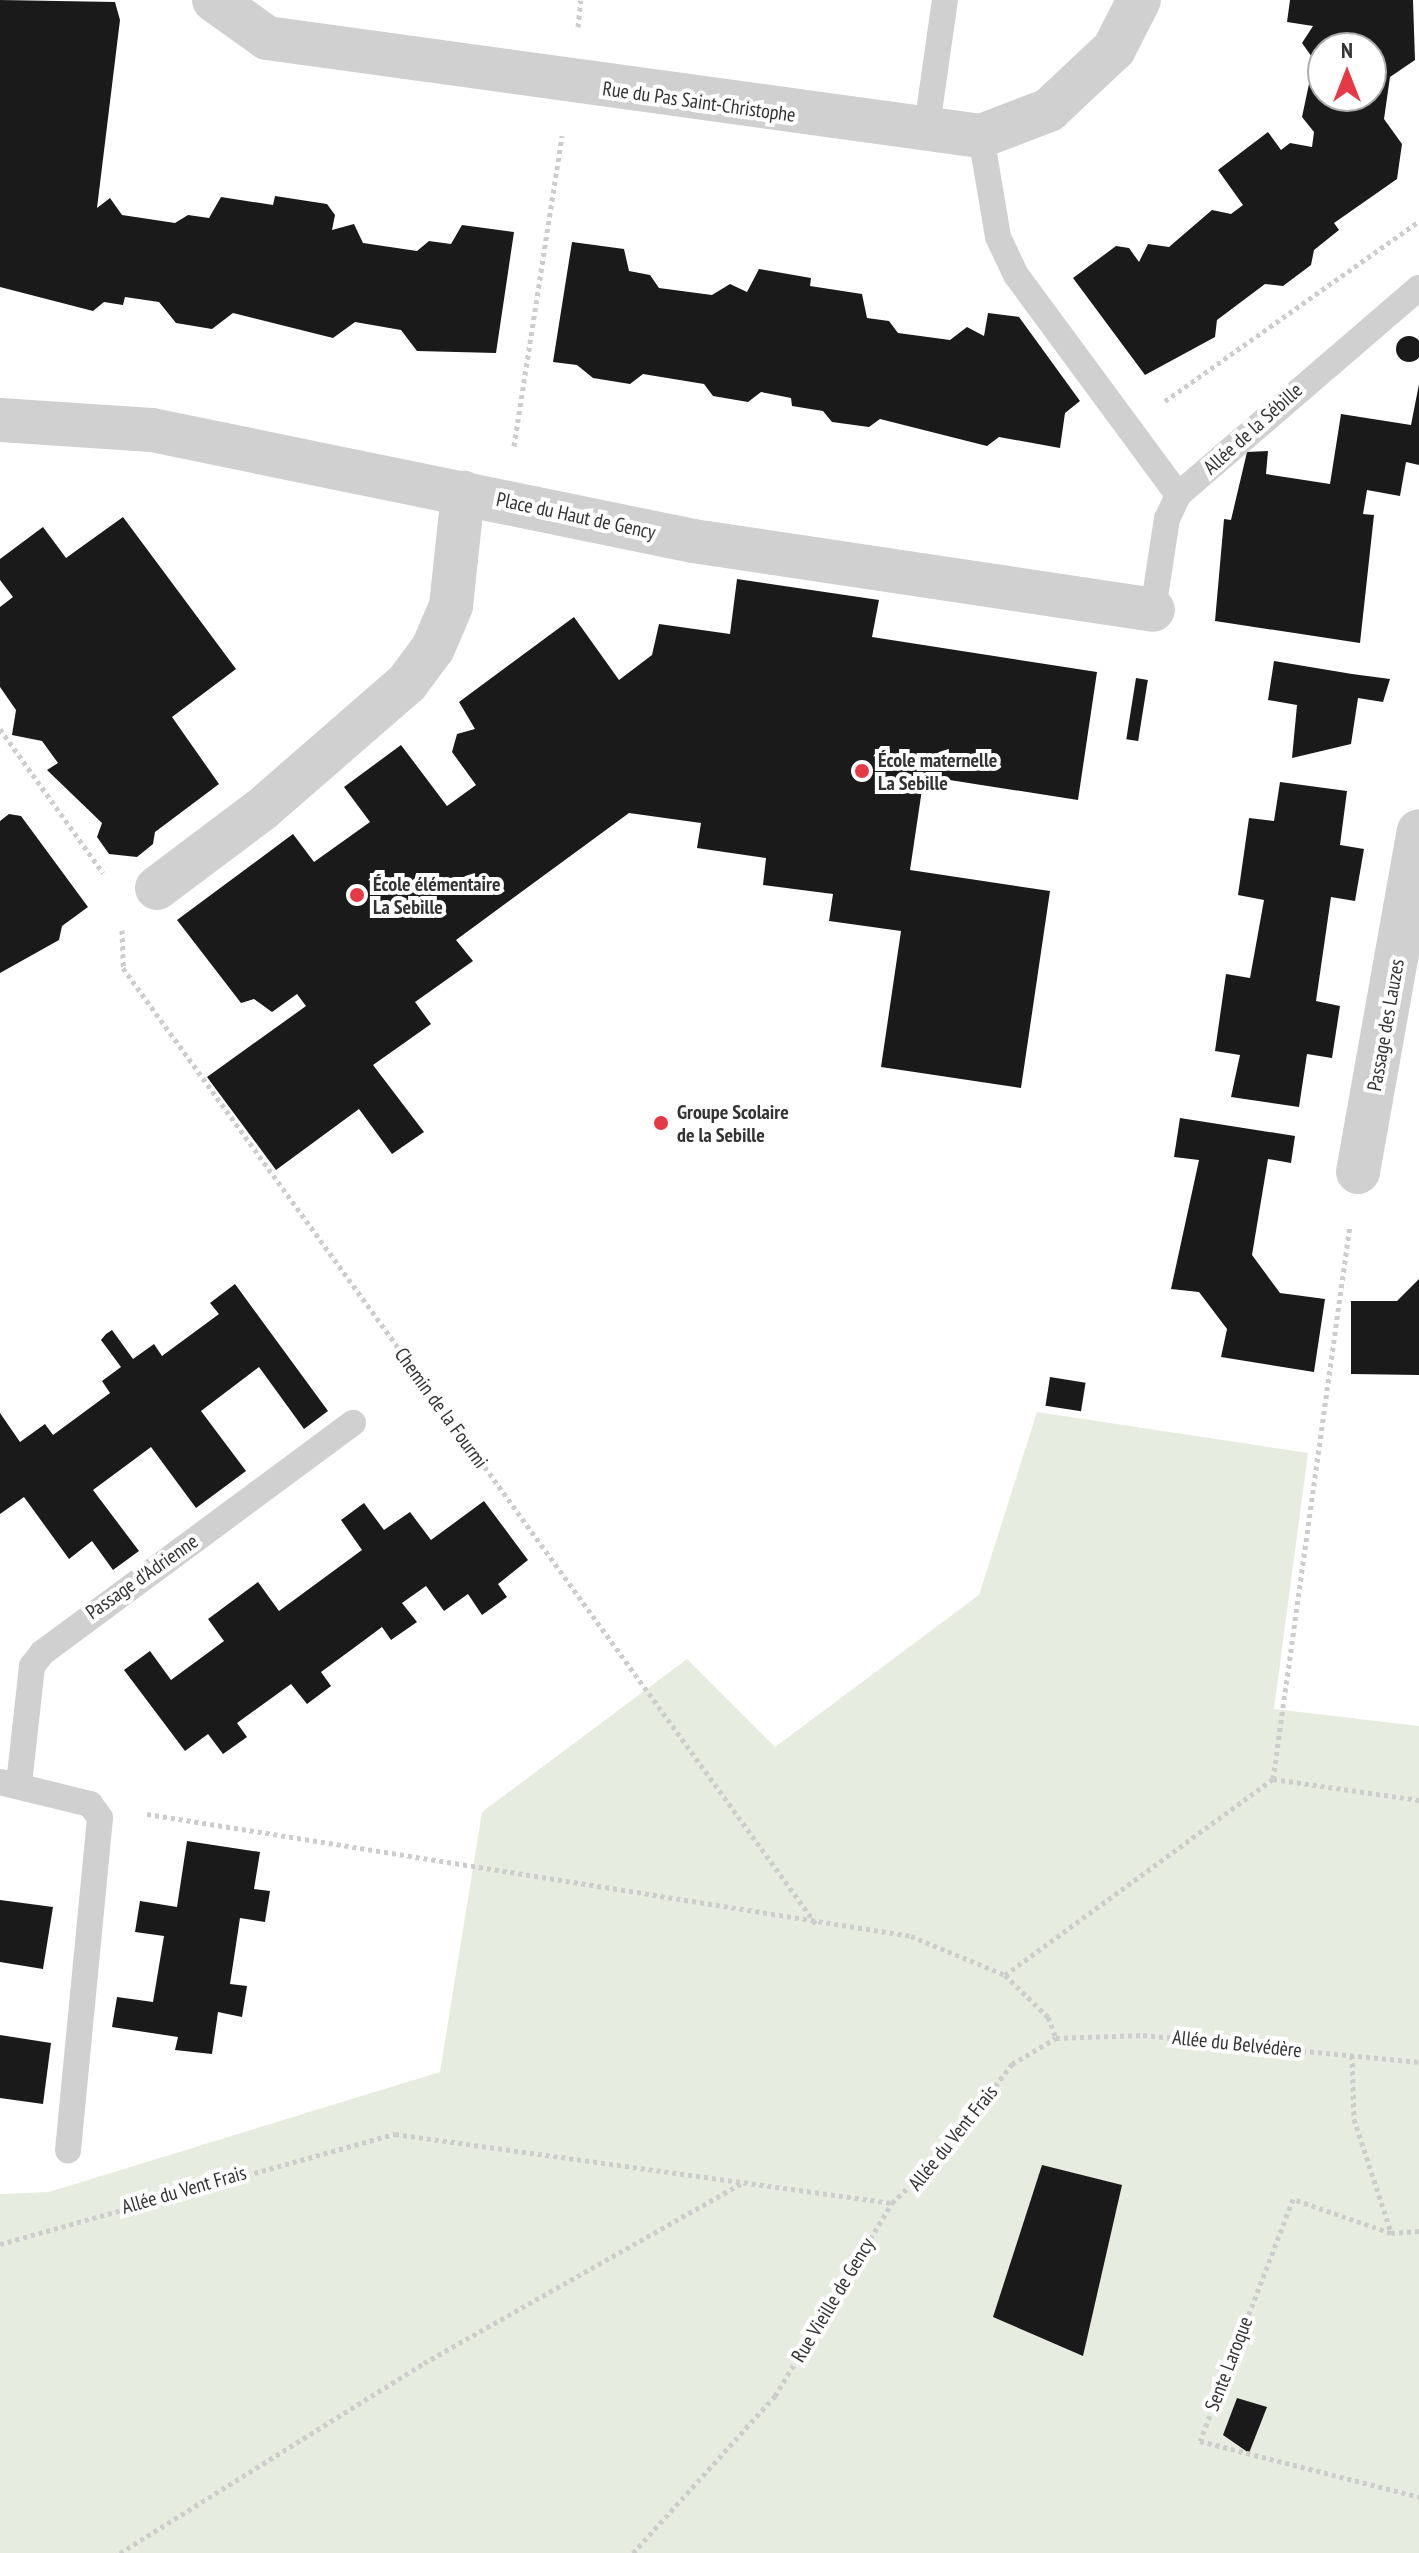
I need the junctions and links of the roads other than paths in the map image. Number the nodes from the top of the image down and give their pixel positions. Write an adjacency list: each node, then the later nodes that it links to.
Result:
1 (214, 0): 4 (street, Rue du Pas Saint-Christophe)
2 (945, 0): 4 (lane)
3 (1139, 0): 5 (street, Rue du Pas Saint-Christophe)
4 (926, 133): 5 (street, Rue du Pas Saint-Christophe)
5 (981, 136): 9 (lane)
6 (1419, 288): 9 (lane, Allée de la Sébille)
7 (0, 420): 8 (street, Place du Haut de Gency)
8 (463, 493): 10 (street, Place du Haut de Gency); 12 (street)
9 (1178, 495): 10 (lane)
10 (1153, 610)
11 (1419, 831): 13 (street, Passage des Lauzes)
12 (157, 888)
13 (1358, 1172)
14 (353, 1423): 15 (lane, Passage d'Adrienne)
15 (10, 1783): 16 (lane)
16 (68, 2150)

